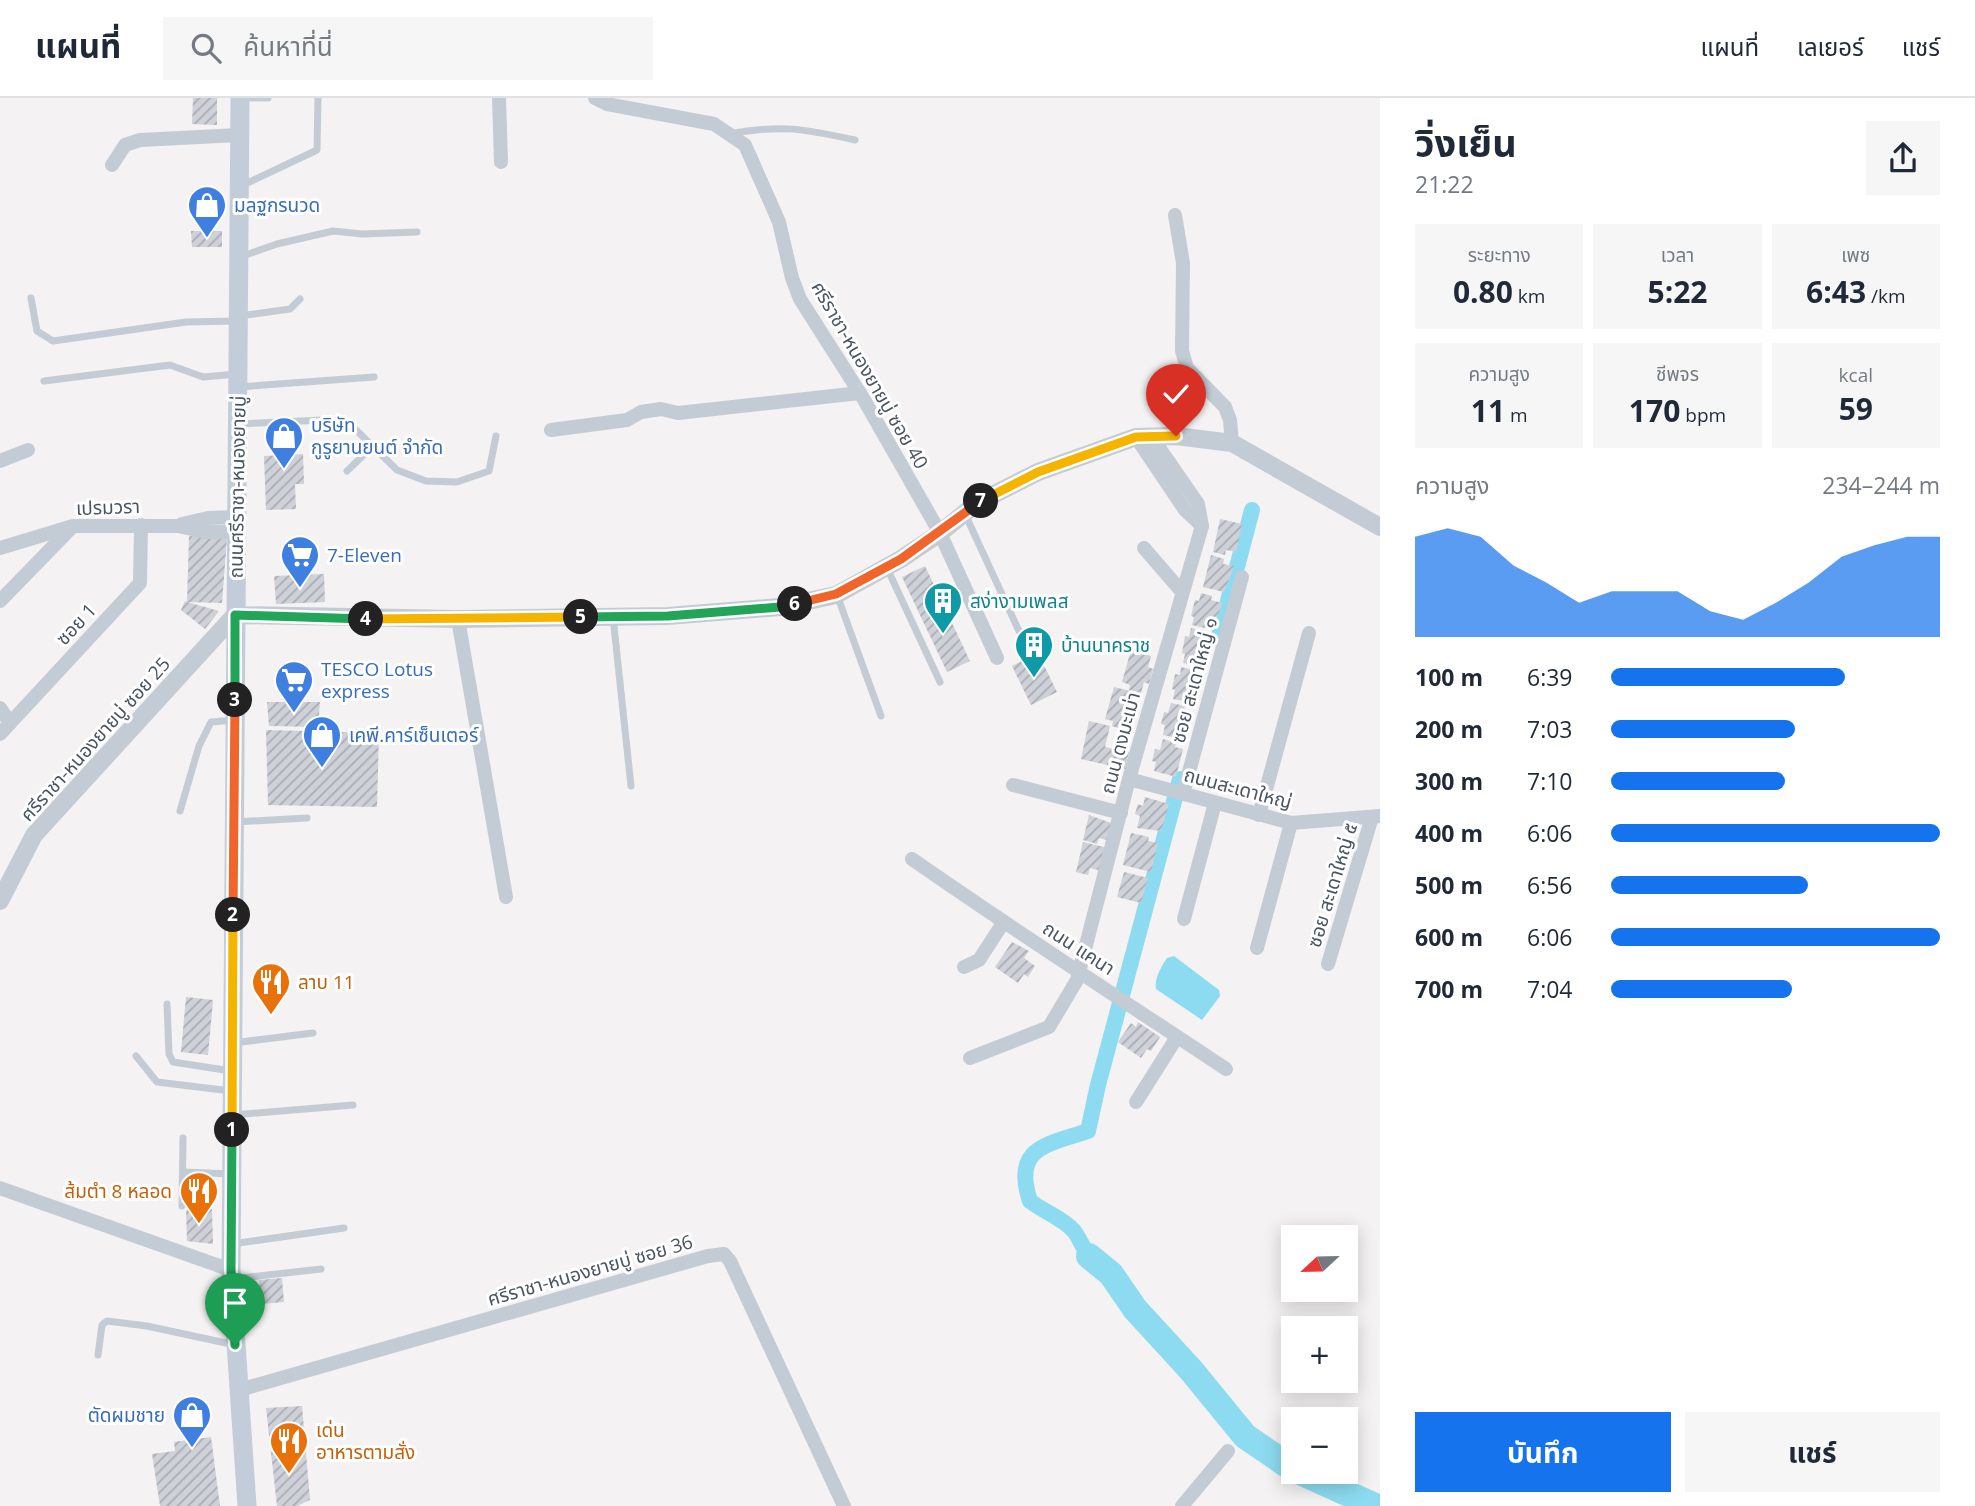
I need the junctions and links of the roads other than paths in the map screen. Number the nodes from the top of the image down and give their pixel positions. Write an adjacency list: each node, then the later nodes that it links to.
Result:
1 (240, 98): 2 (lane); 7 (main road, ถนนศรีราชา-หนองยายบู่)
2 (268, 98)
3 (318, 98): 11 (lane)
4 (499, 98): 9 (street)
5 (595, 98): 6 (street, ศรีราชา-หนองยายบู่ ซอย 40)
6 (729, 134): 8 (lane); 21 (street, ศรีราชา-หนองยายบู่ ซอย 40)
7 (239, 135): 10 (street); 11 (main road, ถนนศรีราชา-หนองยายบู่)
8 (855, 140)
9 (501, 162)
10 (112, 165)
11 (239, 187): 14 (main road, ถนนศรีราชา-หนองยายบู่)
12 (1175, 215): 26 (street)
13 (417, 232): 14 (lane)
14 (238, 258): 17 (main road, ถนนศรีราชา-หนองยายบู่)
15 (31, 299): 17 (lane)
16 (300, 299): 17 (lane)
17 (238, 319): 19 (main road, ถนนศรีราชา-หนองยายบู่)
18 (374, 377): 19 (lane)
19 (238, 380): 20 (lane); 22 (main road, ถนนศรีราชา-หนองยายบู่)
20 (44, 382)
21 (860, 393): 23 (street); 36 (street, ศรีราชา-หนองยายบู่ ซอย 40)
22 (237, 424): 27 (lane); 32 (main road, ถนนศรีราชา-หนองยายบู่)
23 (551, 430)
24 (496, 436): 27 (lane)
25 (1144, 436): 26 (street); 31 (street); 41 (street, ถนน ดงมะเม่า)
26 (1232, 443): 35 (street)
27 (374, 445): 30 (lane)
28 (28, 450): 29 (street)
29 (0, 461)
30 (347, 471)
31 (965, 513): 36 (street); 47 (lane)
32 (237, 524): 33 (street, เปรมวรา); 44 (main road, ถนนศรีราชา-หนองยายบู่)
33 (141, 525): 34 (street, เปรมวรา); 54 (street, ซอย 1)
34 (73, 526): 37 (street, เปรมวรา); 43 (street)
35 (1380, 527)
36 (940, 533): 39 (street); 49 (street, ศรีราชา-หนองยายบู่ ซอย 40)
37 (0, 548)
38 (1144, 548): 41 (street)
39 (886, 567): 42 (street); 50 (lane)
40 (1242, 577): 58 (street, ซอย สะเดาใหญ่ ๑)
41 (1182, 592): 55 (street, ถนน ดงมะเม่า)
42 (836, 594): 45 (street); 52 (lane)
43 (0, 601)
44 (235, 615): 46 (street); 53 (main road, ถนนศรีราชา-หนองยายบู่); 69 (street, ศรีราชา-หนองยายบู่ ซอย 25)
45 (613, 617): 46 (street); 57 (lane)
46 (458, 619): 68 (street)
47 (1019, 631)
48 (1310, 633): 62 (street)
49 (997, 658)
50 (940, 682)
51 (0, 708): 54 (street)
52 (881, 716)
53 (234, 719): 60 (lane); 65 (main road, ถนนศรีราชา-หนองยายบู่)
54 (5, 729)
55 (1129, 779): 58 (street, ถนนสะเดาใหญ่); 61 (street, ถนน ดงมะเม่า)
56 (1013, 785): 61 (street)
57 (631, 786)
58 (1183, 794): 59 (street, ถนนสะเดาใหญ่)
59 (1215, 803): 62 (street, ถนนสะเดาใหญ่); 70 (street)
60 (180, 811)
61 (1121, 813): 75 (street, ถนน ดงมะเม่า)
62 (1259, 815): 66 (street, ถนนสะเดาใหญ่)
63 (1376, 816): 66 (street, ถนนสะเดาใหญ่); 73 (street, ซอย สะเดาใหญ่ ๕)
64 (307, 818): 65 (lane)
65 (234, 822): 79 (main road, ถนนศรีราชา-หนองยายบู่)
66 (1291, 823): 72 (street)
67 (912, 859): 71 (street, ถนน แคนา)
68 (506, 897)
69 (0, 901)
70 (1184, 919)
71 (1003, 923): 74 (street); 75 (street, ถนน แคนา)
72 (1257, 948)
73 (1328, 964)
74 (964, 967)
75 (1079, 971): 78 (street, ถนน แคนา); 81 (street, ถนน ดงมะเม่า)
76 (167, 1004): 83 (lane)
77 (313, 1033): 79 (lane)
78 (1177, 1037): 82 (street, ถนน แคนา); 85 (street)
79 (232, 1043): 83 (main road, ถนนศรีราชา-หนองยายบู่)
80 (136, 1056): 84 (lane)
81 (970, 1058)
82 (1226, 1069)
83 (232, 1071): 84 (main road, ถนนศรีราชา-หนองยายบู่)
84 (232, 1092): 87 (main road, ถนนศรีราชา-หนองยายบู่)
85 (1136, 1102)
86 (353, 1105): 87 (lane)
87 (232, 1115): 90 (main road, ถนนศรีราชา-หนองยายบู่)
88 (183, 1138): 89 (lane)
89 (183, 1172): 90 (lane); 92 (lane)
90 (232, 1174): 94 (main road, ถนนศรีราชา-หนองยายบู่)
91 (0, 1188): 96 (street)
92 (181, 1206)
93 (344, 1228): 94 (lane)
94 (231, 1244): 96 (main road, ถนนศรีราชา-หนองยายบู่)
95 (321, 1269): 96 (lane)
96 (231, 1274): 97 (main road, ถนนศรีราชา-หนองยายบู่)
97 (235, 1345): 98 (lane); 99 (main road, ถนนศรีราชา-หนองยายบู่)
98 (98, 1355)
99 (239, 1391): 101 (main road, ถนนศรีราชา-หนองยายบู่); 102 (street, ศรีราชา-หนองยายบู่ ซอย 36)
100 (1228, 1451): 103 (street)
101 (247, 1506)
102 (845, 1506)
103 (1182, 1506)

